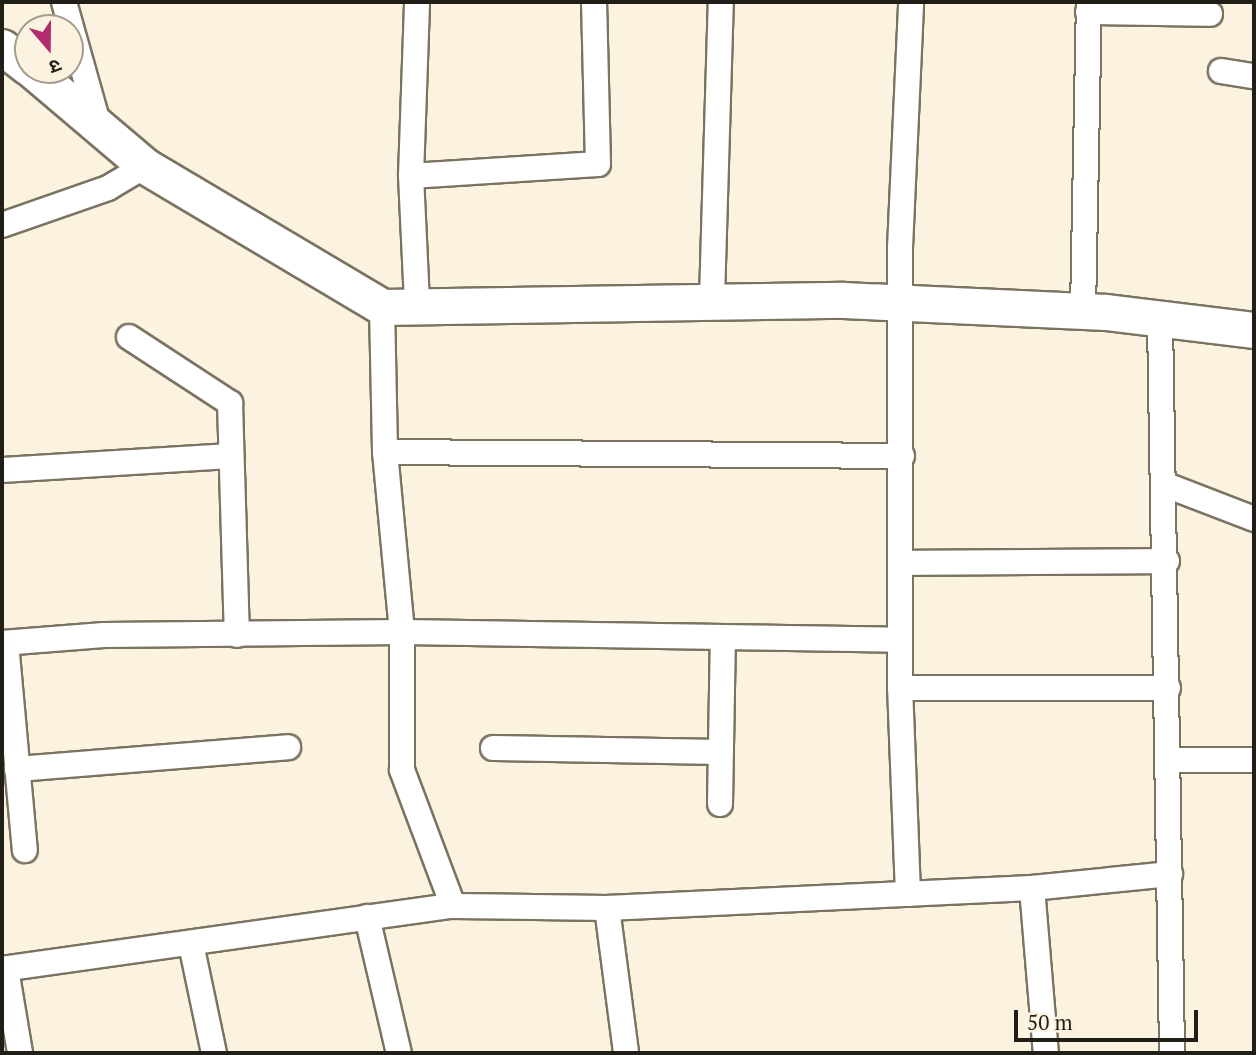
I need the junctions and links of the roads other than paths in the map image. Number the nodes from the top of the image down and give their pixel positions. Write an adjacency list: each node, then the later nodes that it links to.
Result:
1 (64, 2): 11 (street)
2 (417, 2): 13 (street)
3 (594, 2): 13 (street)
4 (721, 2): 15 (street)
5 (911, 2): 17 (street)
6 (1089, 7): 7 (street); 19 (street)
7 (1210, 14)
8 (13, 56): 11 (street)
9 (1221, 71): 10 (street)
10 (1254, 76)
11 (98, 123): 12 (street)
12 (145, 166): 14 (street); 18 (street)
13 (411, 176): 16 (street)
14 (2, 225)
15 (712, 299): 16 (street); 17 (street)
16 (416, 303): 18 (street)
17 (903, 303): 19 (street); 25 (street)
18 (382, 307): 23 (street)
19 (1083, 311): 20 (street)
20 (1160, 320): 21 (street); 27 (street)
21 (1254, 330)
22 (129, 337): 24 (street)
23 (385, 452): 25 (street); 31 (street)
24 (231, 456): 26 (street); 32 (street)
25 (902, 456): 30 (street)
26 (2, 470)
27 (1166, 485): 28 (street); 29 (street)
28 (1254, 519)
29 (1167, 561): 30 (street); 37 (street)
30 (900, 563): 34 (street)
31 (402, 632): 32 (street); 33 (street); 49 (street)
32 (237, 635): 35 (street)
33 (723, 637): 34 (street); 40 (street)
34 (900, 640): 36 (street)
35 (4, 643): 43 (street)
36 (900, 688): 37 (street); 48 (street)
37 (1168, 688): 41 (street)
38 (288, 747): 43 (street)
39 (493, 748): 40 (street)
40 (721, 752): 44 (street)
41 (1169, 760): 42 (street); 46 (street)
42 (1254, 760)
43 (17, 769): 45 (street)
44 (720, 804)
45 (25, 850)
46 (1170, 874): 47 (street); 59 (street)
47 (1032, 888): 48 (street); 58 (street)
48 (908, 894): 50 (street)
49 (453, 906): 50 (street); 51 (street)
50 (607, 908): 57 (street)
51 (367, 917): 52 (street); 56 (street)
52 (191, 944): 53 (street); 55 (street)
53 (4, 969): 54 (street)
54 (20, 1053)
55 (214, 1053)
56 (399, 1053)
57 (626, 1053)
58 (1046, 1053)
59 (1172, 1053)

